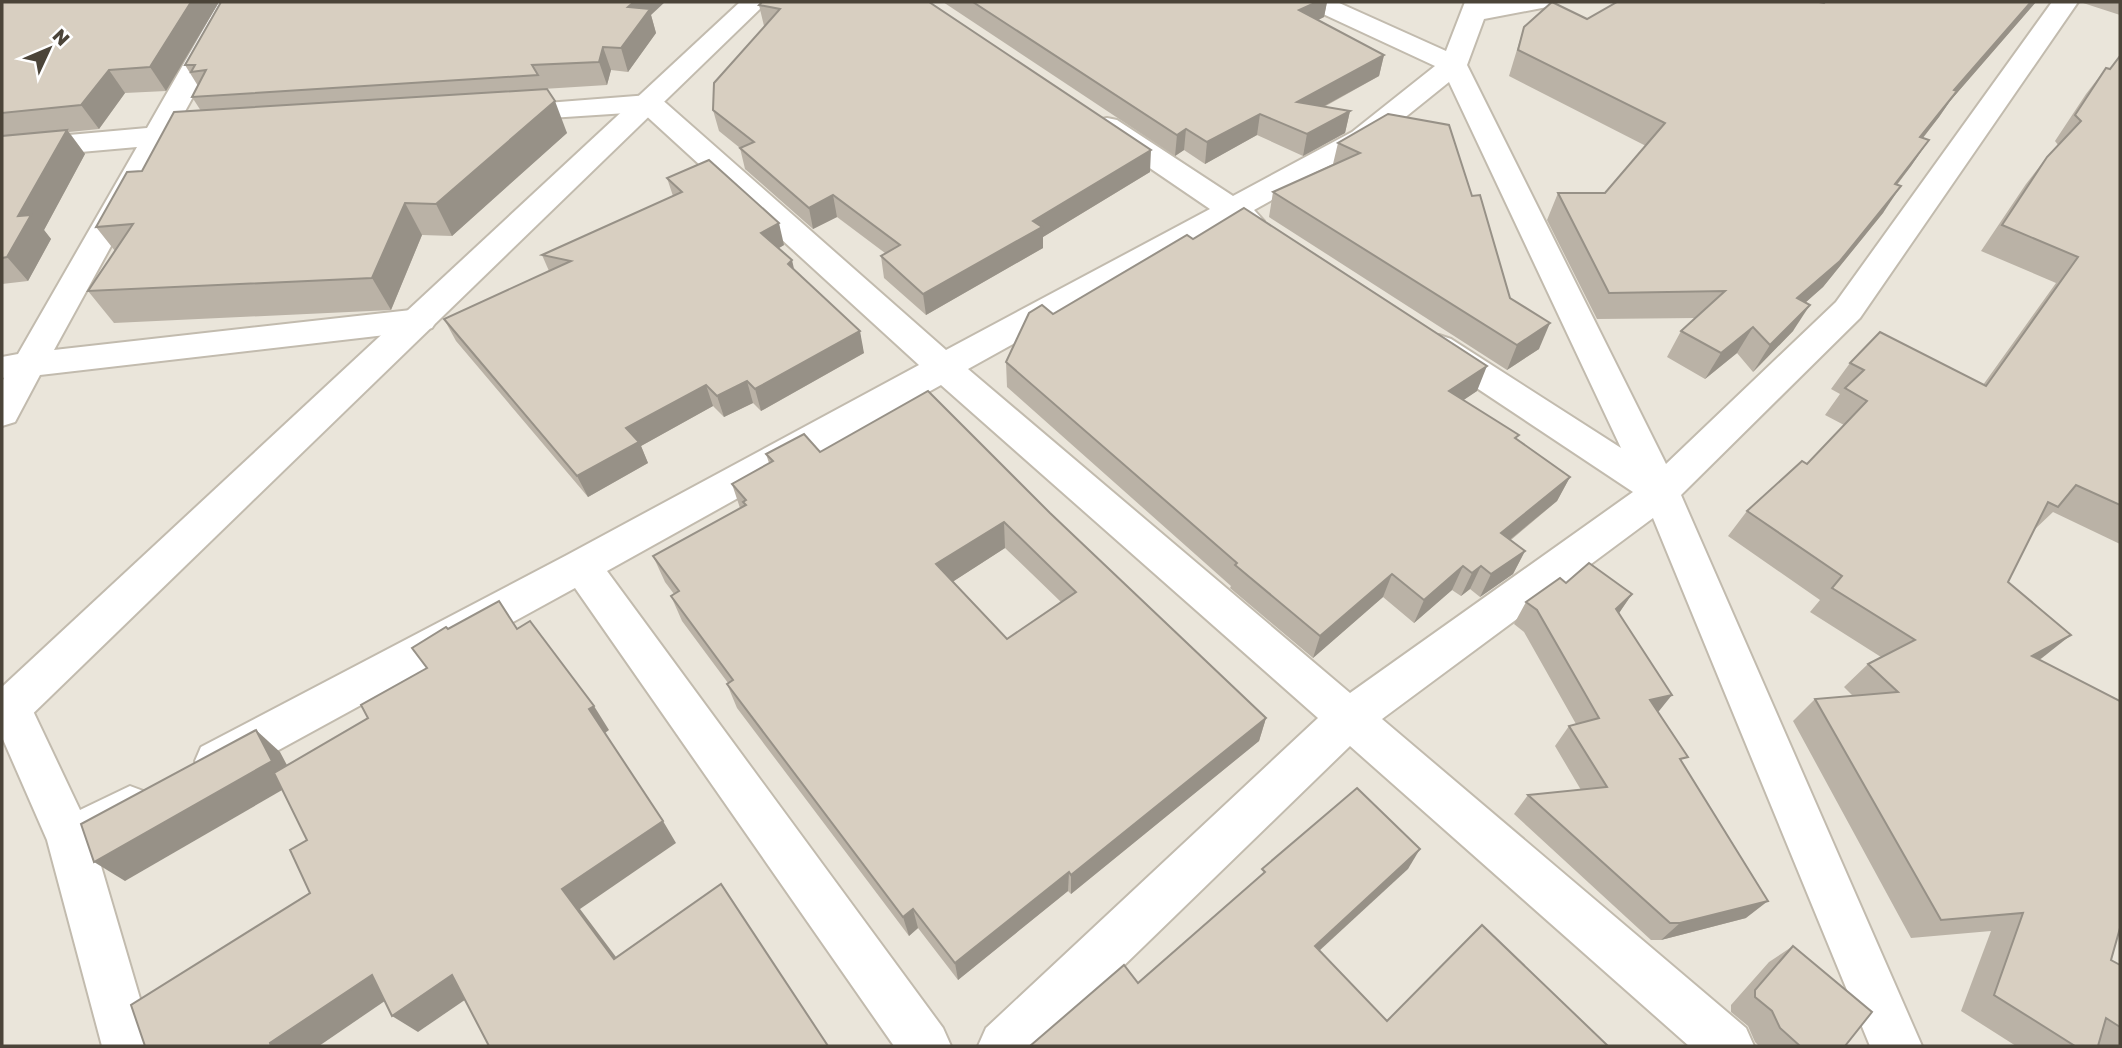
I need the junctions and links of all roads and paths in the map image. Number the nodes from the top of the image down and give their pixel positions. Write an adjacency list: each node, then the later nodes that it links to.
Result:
1 (232, 2): 12 (street)
2 (754, 2): 8 (street)
3 (1317, 2): 7 (street)
4 (1538, 2): 6 (street)
5 (2065, 2): 21 (street)
6 (1475, 7): 7 (street)
7 (1454, 65): 14 (street); 21 (street)
8 (649, 103): 10 (street); 16 (street); 19 (street)
9 (1085, 111): 14 (street)
10 (485, 114)
11 (240, 129): 12 (street)
12 (158, 135): 13 (street); 18 (street)
13 (2, 149)
14 (1231, 210): 15 (street); 19 (street)
15 (1278, 240)
16 (420, 320): 18 (street); 23 (street)
17 (1417, 332): 21 (street)
18 (15, 367): 20 (street)
19 (944, 368): 22 (street); 24 (street)
20 (2, 412)
21 (1661, 492): 24 (street); 32 (street)
22 (580, 566): 25 (street); 29 (street)
23 (5, 710): 27 (street)
24 (1348, 719): 30 (street); 31 (street)
25 (191, 774)
26 (155, 794): 27 (street)
27 (70, 839): 28 (street)
28 (128, 1046)
29 (925, 1046)
30 (1004, 1046)
31 (1728, 1046)
32 (1896, 1046)

